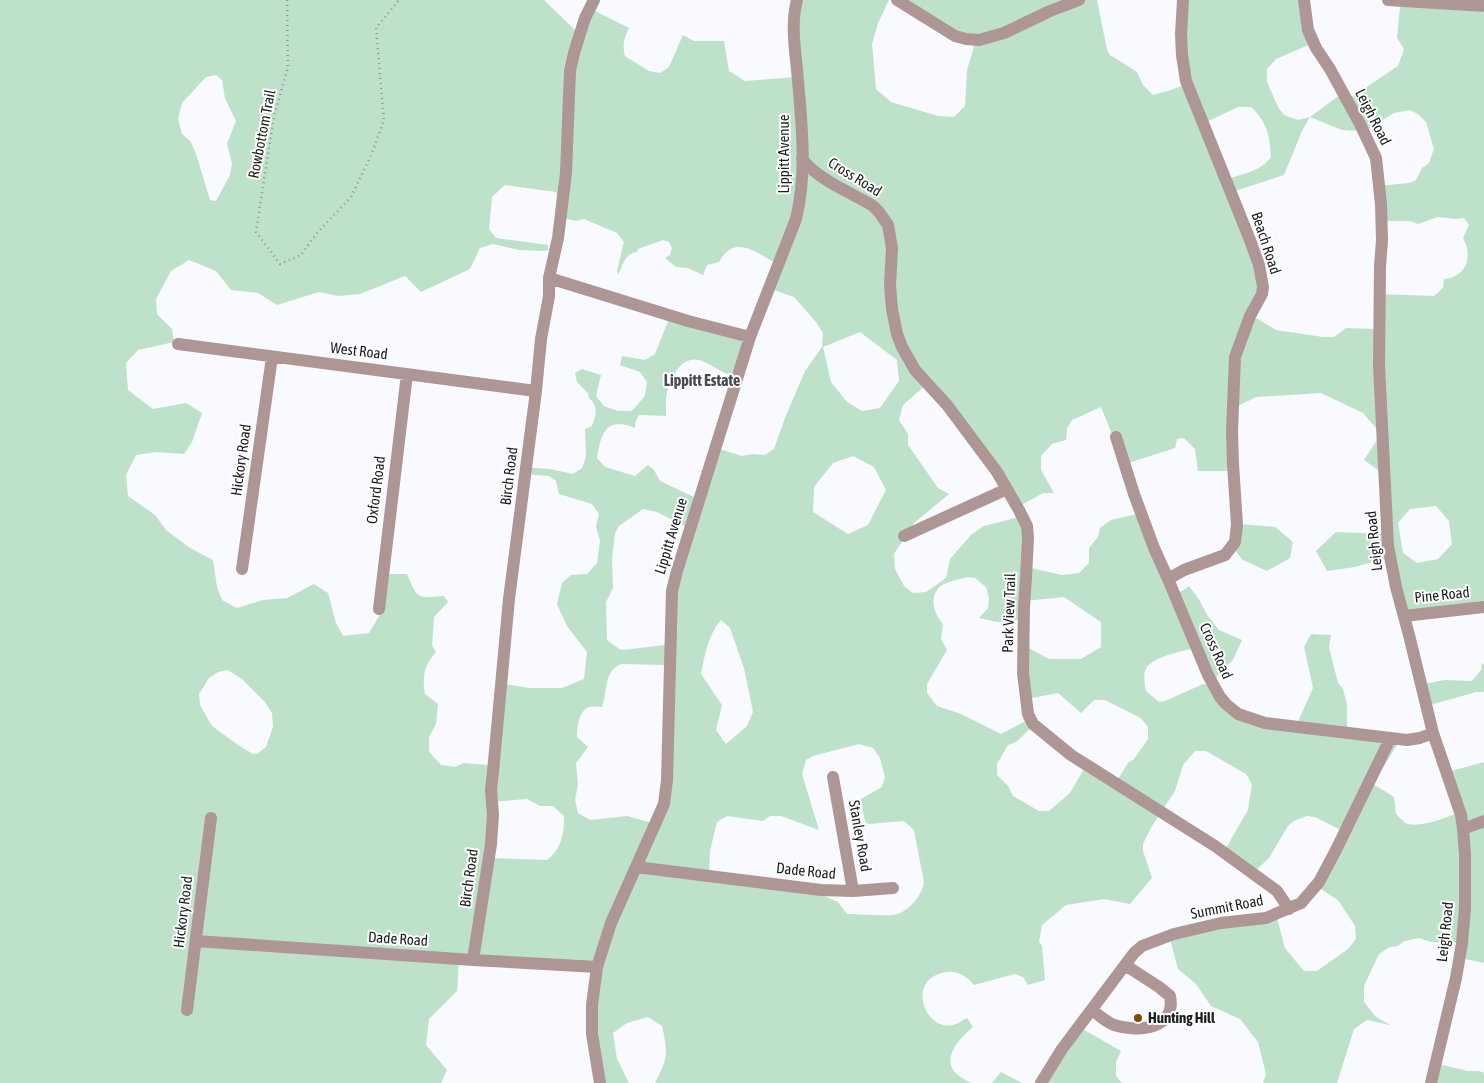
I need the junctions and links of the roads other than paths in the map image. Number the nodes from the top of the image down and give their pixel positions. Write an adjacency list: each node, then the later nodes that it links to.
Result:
1 (594, 0): 11 (street, Birch Road)
2 (797, 0): 9 (street, Lippitt Avenue)
3 (897, 0): 4 (street)
4 (1079, 0)
5 (1183, 0): 21 (street, Beach Road)
6 (1304, 0): 24 (street, Leigh Road)
7 (1388, 0): 8 (street)
8 (1484, 6)
9 (802, 159): 10 (street, Cross Road); 12 (street, Lippitt Avenue)
10 (888, 225): 18 (street, Park View Trail)
11 (550, 278): 12 (street); 16 (street, Birch Road)
12 (750, 337): 31 (street, Lippitt Avenue)
13 (178, 344): 14 (street, West Road)
14 (272, 357): 15 (street, West Road); 20 (street, Hickory Road)
15 (407, 374): 16 (street, West Road); 23 (street, Oxford Road)
16 (536, 391): 36 (street, Birch Road)
17 (1116, 437): 21 (street, Cross Road)
18 (1007, 489): 19 (street); 34 (street, Park View Trail)
19 (904, 536)
20 (242, 569)
21 (1168, 578): 26 (street, Cross Road)
22 (1484, 607): 24 (street, Pine Road)
23 (379, 609)
24 (1404, 616): 25 (street, Leigh Road)
25 (1433, 733): 26 (street, Cross Road); 30 (street, Leigh Road)
26 (1390, 739): 34 (street, Summit Road)
27 (833, 777): 33 (street, Stanley Road)
28 (211, 818): 35 (street, Hickory Road)
29 (1484, 821): 30 (street)
30 (1463, 829): 43 (street, Leigh Road)
31 (636, 867): 33 (street, Dade Road); 38 (street, Lippitt Avenue)
32 (893, 888): 33 (street, Stanley Road)
33 (853, 891)
34 (1289, 909): 37 (street, Summit Road)
35 (196, 941): 36 (street, Dade Road); 39 (street, Hickory Road)
36 (472, 960): 38 (street, Dade Road)
37 (1125, 965): 40 (street, Summit Road); 40 (street)
38 (597, 967): 41 (street, Lippitt Avenue)
39 (187, 1010)
40 (1092, 1010): 42 (street, Summit Road)
41 (600, 1083)
42 (1040, 1083)
43 (1431, 1083)

